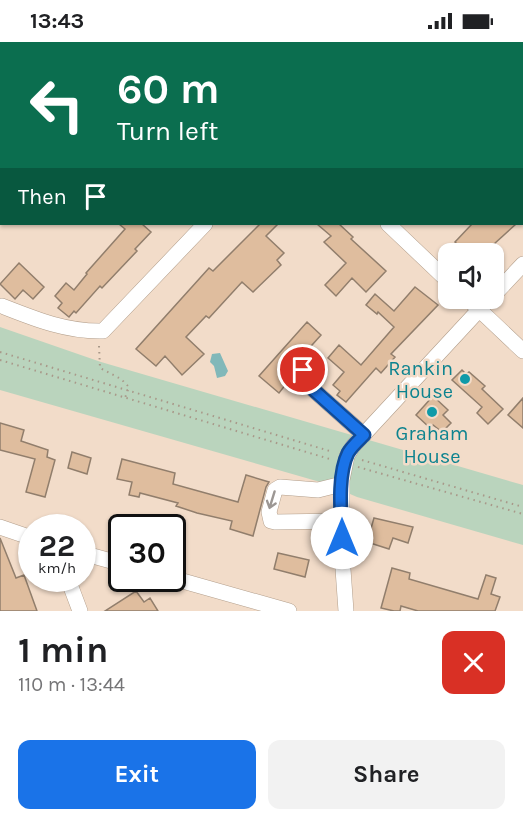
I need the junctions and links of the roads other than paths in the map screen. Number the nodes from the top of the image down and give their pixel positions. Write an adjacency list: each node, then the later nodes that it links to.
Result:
1 (205, 225): 6 (street)
2 (389, 225): 4 (street)
3 (523, 264): 5 (street)
4 (438, 272)
5 (504, 284)
6 (2, 306)
7 (480, 309): 11 (street)
8 (489, 309): 9 (street)
9 (523, 351)
10 (303, 370): 11 (street)
11 (364, 435): 12 (street)
12 (342, 484): 13 (street); 13 (street, one-way to 13)
13 (341, 521): 20 (street)
14 (0, 527): 15 (street)
15 (18, 533)
16 (186, 582): 19 (street)
17 (73, 592): 18 (street)
18 (80, 611)
19 (289, 611)
20 (346, 611)

